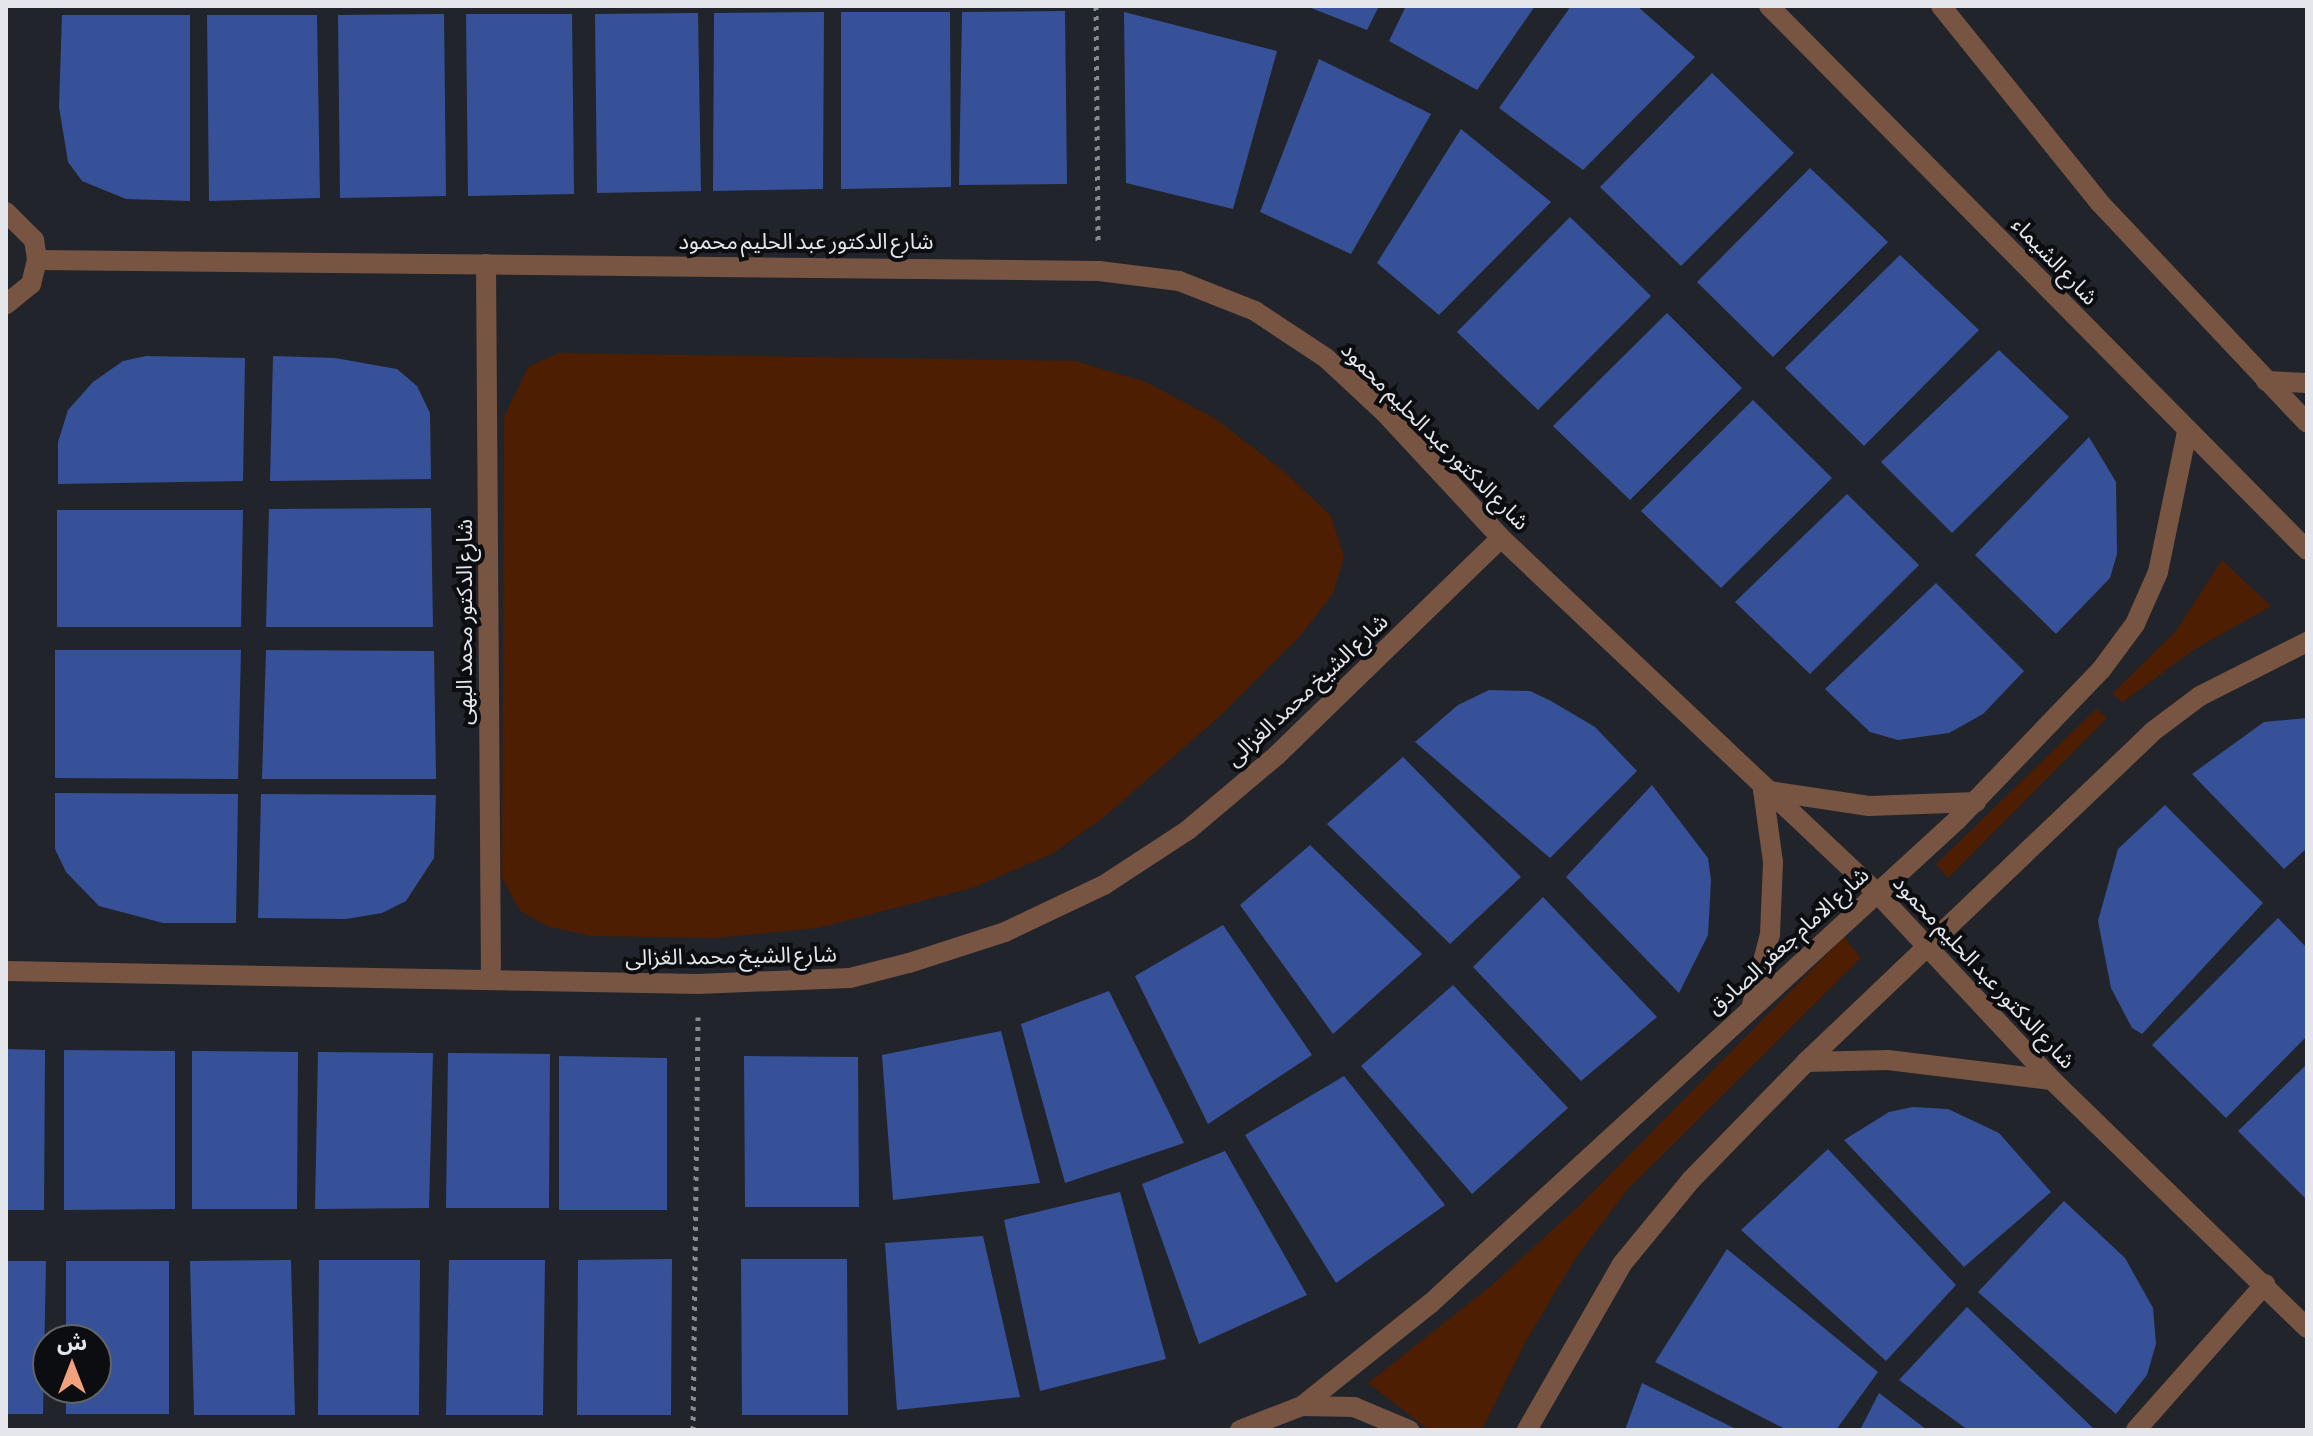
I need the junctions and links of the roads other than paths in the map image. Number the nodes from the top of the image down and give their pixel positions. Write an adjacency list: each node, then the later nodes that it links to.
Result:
1 (1769, 6): 10 (street, شارع الشيماء)
2 (1941, 6): 7 (street)
3 (6, 212): 4 (street)
4 (37, 260): 5 (street, شارع الدكتور عبد الحليم محمود); 6 (street)
5 (486, 264): 11 (street, شارع الدكتور عبد الحليم محمود); 19 (street, شارع الدكتور محمد البهى)
6 (6, 304)
7 (2266, 381): 8 (street); 9 (street)
8 (2307, 383)
9 (2307, 423)
10 (2187, 432): 12 (street, شارع الشيماء); 15 (street, شارع الامام جعفر الصادق)
11 (1501, 538): 14 (street, شارع الدكتور عبد الحليم محمود); 19 (street, شارع الشيخ محمد الغزالى)
12 (2307, 550)
13 (2307, 642): 17 (street)
14 (1763, 790): 15 (street); 16 (street, شارع الدكتور عبد الحليم محمود); 20 (street)
15 (1976, 802): 16 (street, شارع الامام جعفر الصادق)
16 (1877, 893): 17 (street, شارع الدكتور عبد الحليم محمود); 20 (street, شارع الامام جعفر الصادق)
17 (1930, 948): 21 (street); 22 (street, شارع الدكتور عبد الحليم محمود)
18 (6, 971): 19 (street, شارع الشيخ محمد الغزالى)
19 (491, 980)
20 (1752, 1005): 25 (street, شارع الامام جعفر الصادق)
21 (1806, 1062): 22 (street); 29 (street)
22 (2052, 1080): 23 (street, شارع الدكتور عبد الحليم محمود)
23 (2265, 1284): 24 (street, شارع الدكتور عبد الحليم محمود); 30 (street)
24 (2307, 1328)
25 (1302, 1406): 26 (street); 28 (street)
26 (1247, 1425): 27 (street)
27 (1226, 1430)
28 (1409, 1430)
29 (1527, 1430)
30 (2136, 1430)

